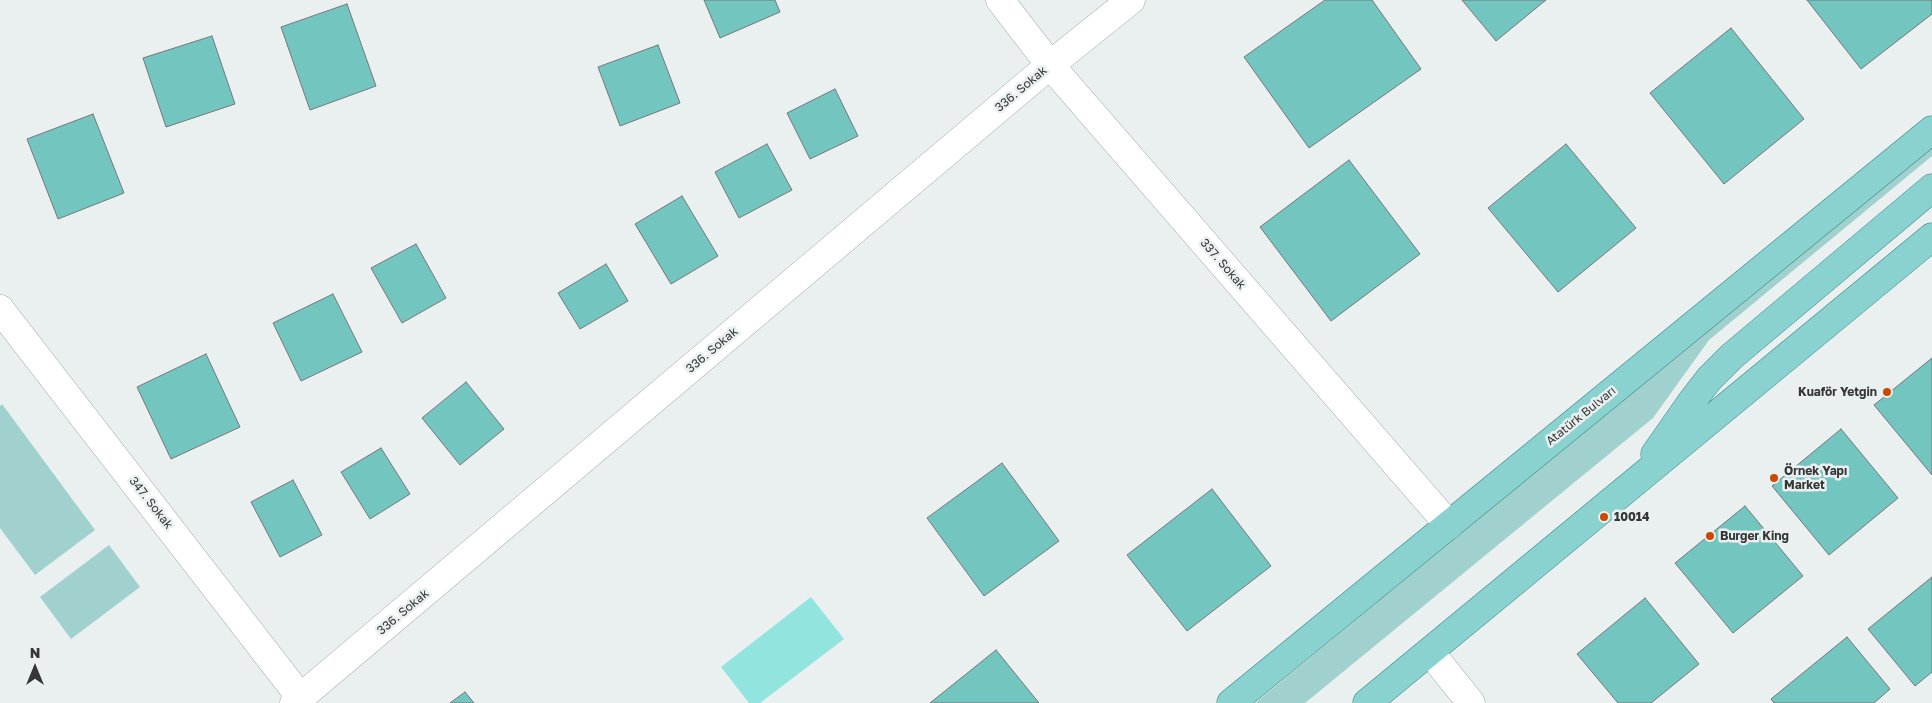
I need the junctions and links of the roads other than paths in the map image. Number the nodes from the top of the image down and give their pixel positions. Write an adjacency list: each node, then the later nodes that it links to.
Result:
1 (1000, 0): 3 (street, 337. Sokak)
2 (1131, 0): 3 (street, 336. Sokak)
3 (1050, 64): 9 (street, 337. Sokak); 11 (street, 336. Sokak)
4 (1932, 130): 9 (main road, Atatürk Bulvarı)
5 (1932, 188): 8 (main road)
6 (1932, 237): 8 (main road)
7 (0, 309): 11 (street, 347. Sokak)
8 (1638, 480): 10 (main road)
9 (1448, 525): 12 (main road, Atatürk Bulvarı)
10 (1430, 652): 13 (main road); 14 (street)
11 (298, 700)
12 (1231, 703)
13 (1367, 703)
14 (1471, 703)

